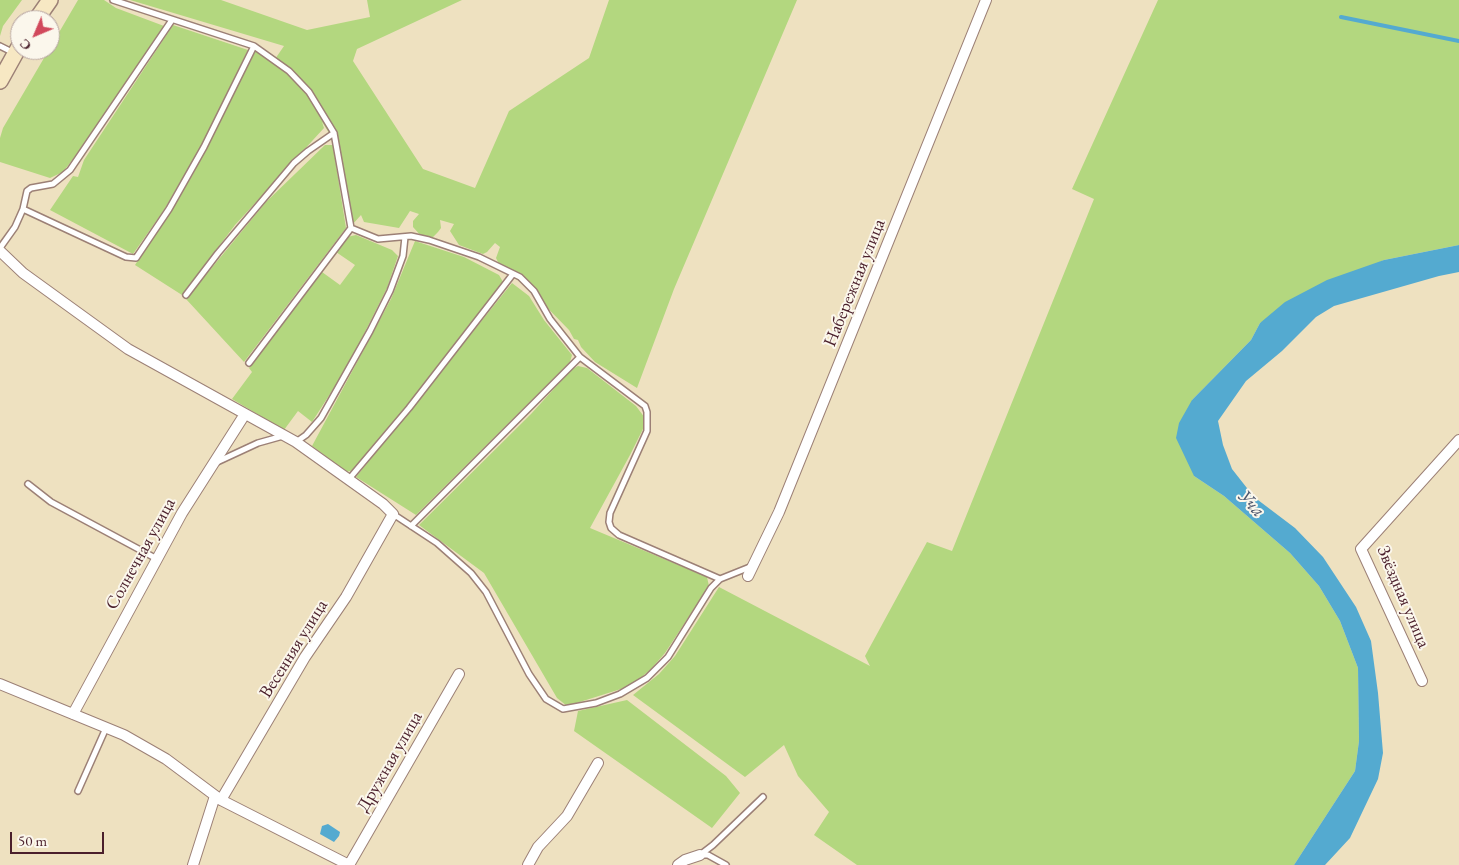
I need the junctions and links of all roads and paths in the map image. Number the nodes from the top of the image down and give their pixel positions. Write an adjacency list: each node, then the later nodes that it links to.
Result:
1 (113, 0): 3 (lane)
2 (986, 0): 26 (street, Набережная улица)
3 (172, 20): 4 (lane); 8 (lane)
4 (254, 46): 7 (lane); 8 (lane)
5 (11, 60): 6 (main road)
6 (0, 81)
7 (334, 133): 9 (lane); 13 (lane)
8 (23, 209): 11 (lane)
9 (350, 228): 10 (lane); 15 (lane)
10 (405, 237): 12 (lane); 19 (lane)
11 (0, 249): 16 (street)
12 (513, 274): 14 (lane); 21 (lane)
13 (186, 295)
14 (580, 357): 24 (lane); 27 (lane)
15 (249, 362)
16 (245, 414): 17 (street); 20 (street, Солнечная улица)
17 (286, 436): 19 (street); 20 (lane)
18 (1459, 440): 29 (street, Звёздная улица)
19 (296, 442): 21 (street)
20 (215, 463): 25 (street, Солнечная улица)
21 (349, 479): 23 (street)
22 (28, 484): 25 (lane)
23 (393, 514): 24 (lane); 36 (street, Весенняя улица)
24 (411, 526): 27 (lane)
25 (157, 559): 31 (street, Солнечная улица)
26 (750, 571): 27 (lane)
27 (720, 579)
28 (458, 674): 39 (street, Дружная улица)
29 (1422, 681)
30 (0, 684): 31 (street)
31 (73, 714): 32 (street)
32 (106, 728): 34 (lane); 36 (street)
33 (598, 763): 40 (street)
34 (78, 791)
35 (763, 797): 37 (lane)
36 (218, 798): 38 (street, Весенняя улица); 39 (street)
37 (700, 855): 41 (street); 42 (lane)
38 (193, 865)
39 (349, 865)
40 (528, 865)
41 (678, 865)
42 (726, 865)

